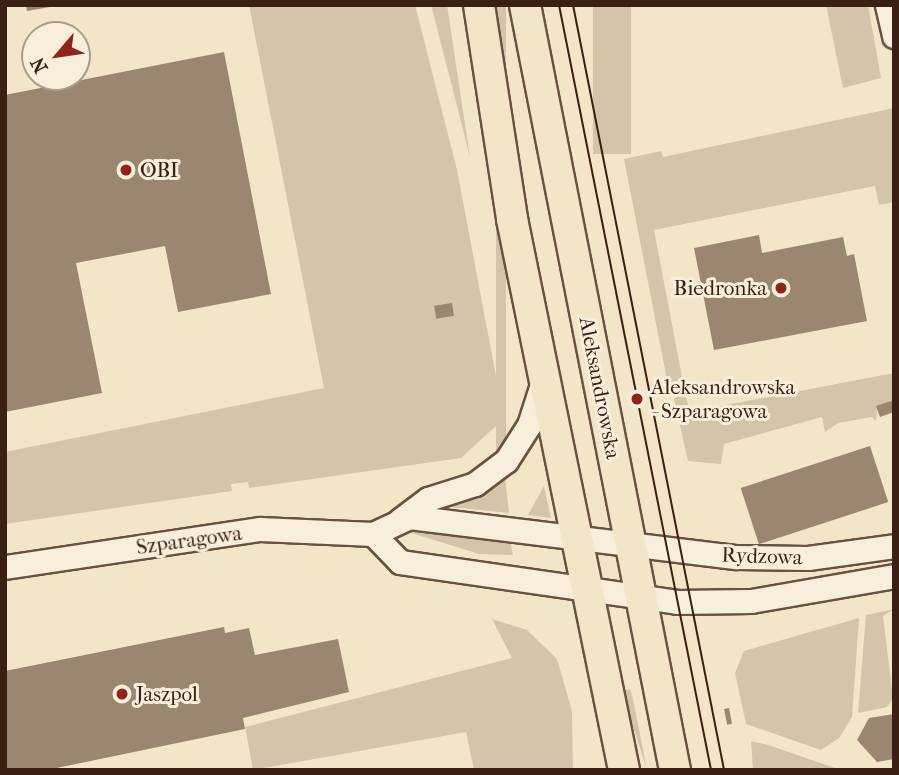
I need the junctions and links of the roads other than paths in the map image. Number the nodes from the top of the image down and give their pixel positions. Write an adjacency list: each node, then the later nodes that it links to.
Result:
1 (478, 5): 5 (main road)
2 (525, 5): 9 (main road, Aleksandrowska)
3 (887, 5): 4 (street)
4 (894, 36)
5 (543, 382): 6 (street); 7 (main road)
6 (400, 520): 7 (street); 8 (street)
7 (573, 533): 9 (street, Rydzowa); 13 (main road)
8 (373, 534): 11 (street, Szparagowa); 13 (street)
9 (630, 541): 10 (street, Rydzowa); 14 (main road, Aleksandrowska)
10 (894, 546)
11 (5, 567)
12 (894, 576): 14 (street, Rydzowa)
13 (584, 592): 14 (street, Rydzowa); 15 (main road)
14 (641, 599): 16 (main road, Aleksandrowska)
15 (624, 770)
16 (675, 770)

